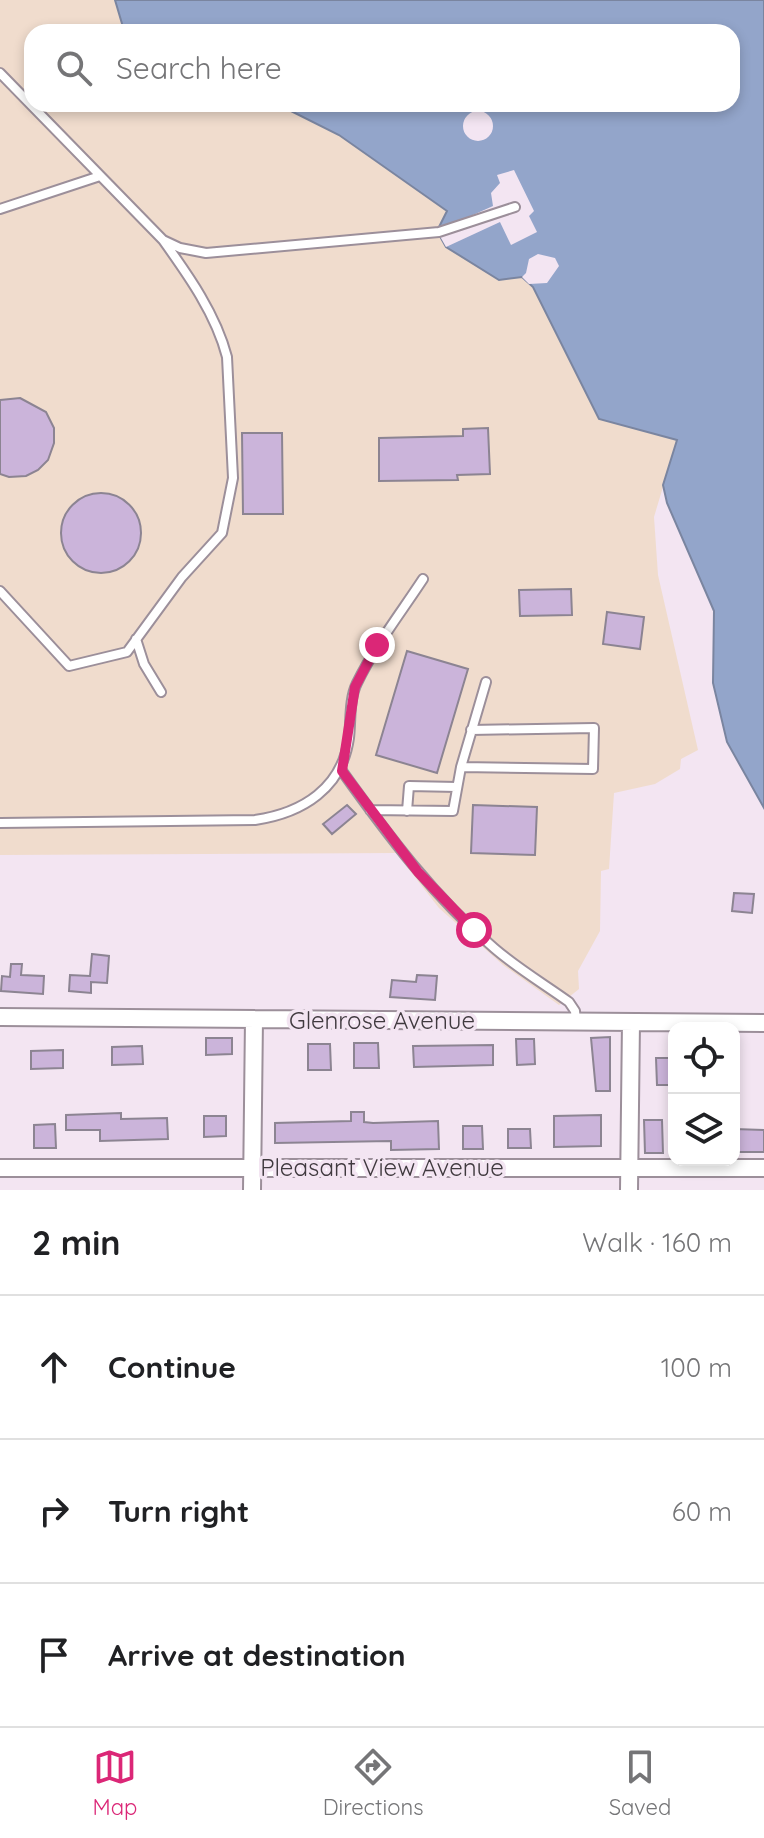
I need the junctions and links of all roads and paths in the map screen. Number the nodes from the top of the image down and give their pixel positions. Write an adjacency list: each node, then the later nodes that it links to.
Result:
1 (0, 73): 2 (lane)
2 (24, 98)
3 (38, 112): 4 (lane)
4 (100, 176): 6 (lane); 7 (lane)
5 (515, 207): 7 (lane)
6 (0, 209)
7 (163, 240): 10 (lane)
8 (423, 579): 15 (lane)
9 (0, 591): 10 (lane)
10 (136, 639): 12 (lane)
11 (486, 682): 13 (lane)
12 (161, 692)
13 (471, 730): 14 (lane); 14 (lane)
14 (461, 767): 16 (lane)
15 (342, 771): 17 (lane); 19 (lane)
16 (457, 787): 18 (lane); 18 (lane)
17 (370, 810): 18 (lane); 22 (lane)
18 (407, 811)
19 (0, 823)
20 (0, 1017): 21 (street, Glenrose Avenue)
21 (254, 1019): 22 (street, Glenrose Avenue); 25 (street)
22 (576, 1021): 23 (street, Glenrose Avenue)
23 (631, 1022): 24 (street, Glenrose Avenue); 27 (street)
24 (764, 1023)
25 (252, 1166): 26 (street, Pleasant View Avenue); 27 (street, Pleasant View Avenue); 29 (street)
26 (0, 1168)
27 (629, 1168): 28 (street, Pleasant View Avenue); 30 (street)
28 (764, 1168)
29 (252, 1190)
30 (629, 1190)

